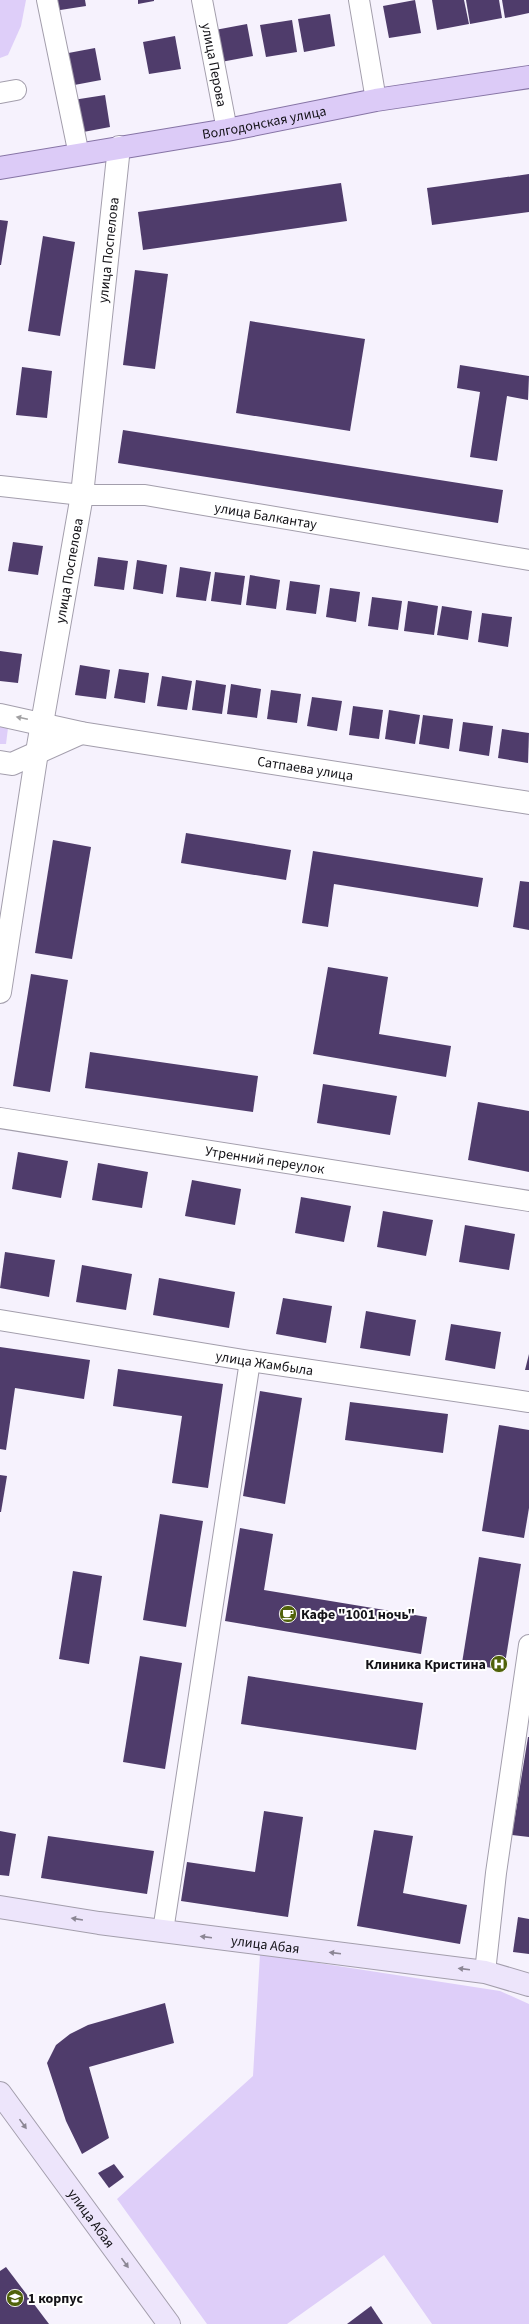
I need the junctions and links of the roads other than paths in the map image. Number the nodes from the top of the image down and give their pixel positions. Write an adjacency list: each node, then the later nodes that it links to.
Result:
1 (47, 0): 8 (street)
2 (202, 0): 6 (street, улица Перова)
3 (359, 0): 5 (street)
4 (529, 78): 5 (main road, Волгодонская улица)
5 (376, 100): 6 (main road, Волгодонская улица)
6 (227, 130): 7 (main road, Волгодонская улица)
7 (119, 148): 8 (main road, Волгодонская улица); 11 (street, улица Поспелова)
8 (79, 155): 9 (main road, Волгодонская улица)
9 (0, 168)
10 (0, 486): 11 (street, улица Балкантау)
11 (82, 495): 12 (street, улица Балкантау); 14 (street, улица Поспелова)
12 (529, 560)
13 (0, 715): 14 (street, Сатпаева улица, one-way to 13)
14 (44, 723): 15 (street, Сатпаева улица); 16 (street, улица Поспелова)
15 (81, 733): 16 (street); 18 (street, Сатпаева улица)
16 (37, 752): 17 (street); 19 (street, улица Поспелова)
17 (0, 762)
18 (529, 803)
19 (0, 992)
20 (0, 1118): 21 (street, Утренний переулок)
21 (529, 1200)
22 (0, 1320): 23 (street, улица Жамбыла)
23 (250, 1361): 24 (street, улица Жамбыла); 27 (street)
24 (529, 1402)
25 (529, 1645): 28 (street)
26 (0, 1907): 27 (main road, улица Абая, one-way to 26)
27 (163, 1931): 28 (main road, улица Абая, one-way to 27)
28 (485, 1972): 29 (main road, улица Абая)
29 (529, 1985)
30 (0, 2093): 31 (main road, улица Абая, one-way to 31)
31 (169, 2324)

